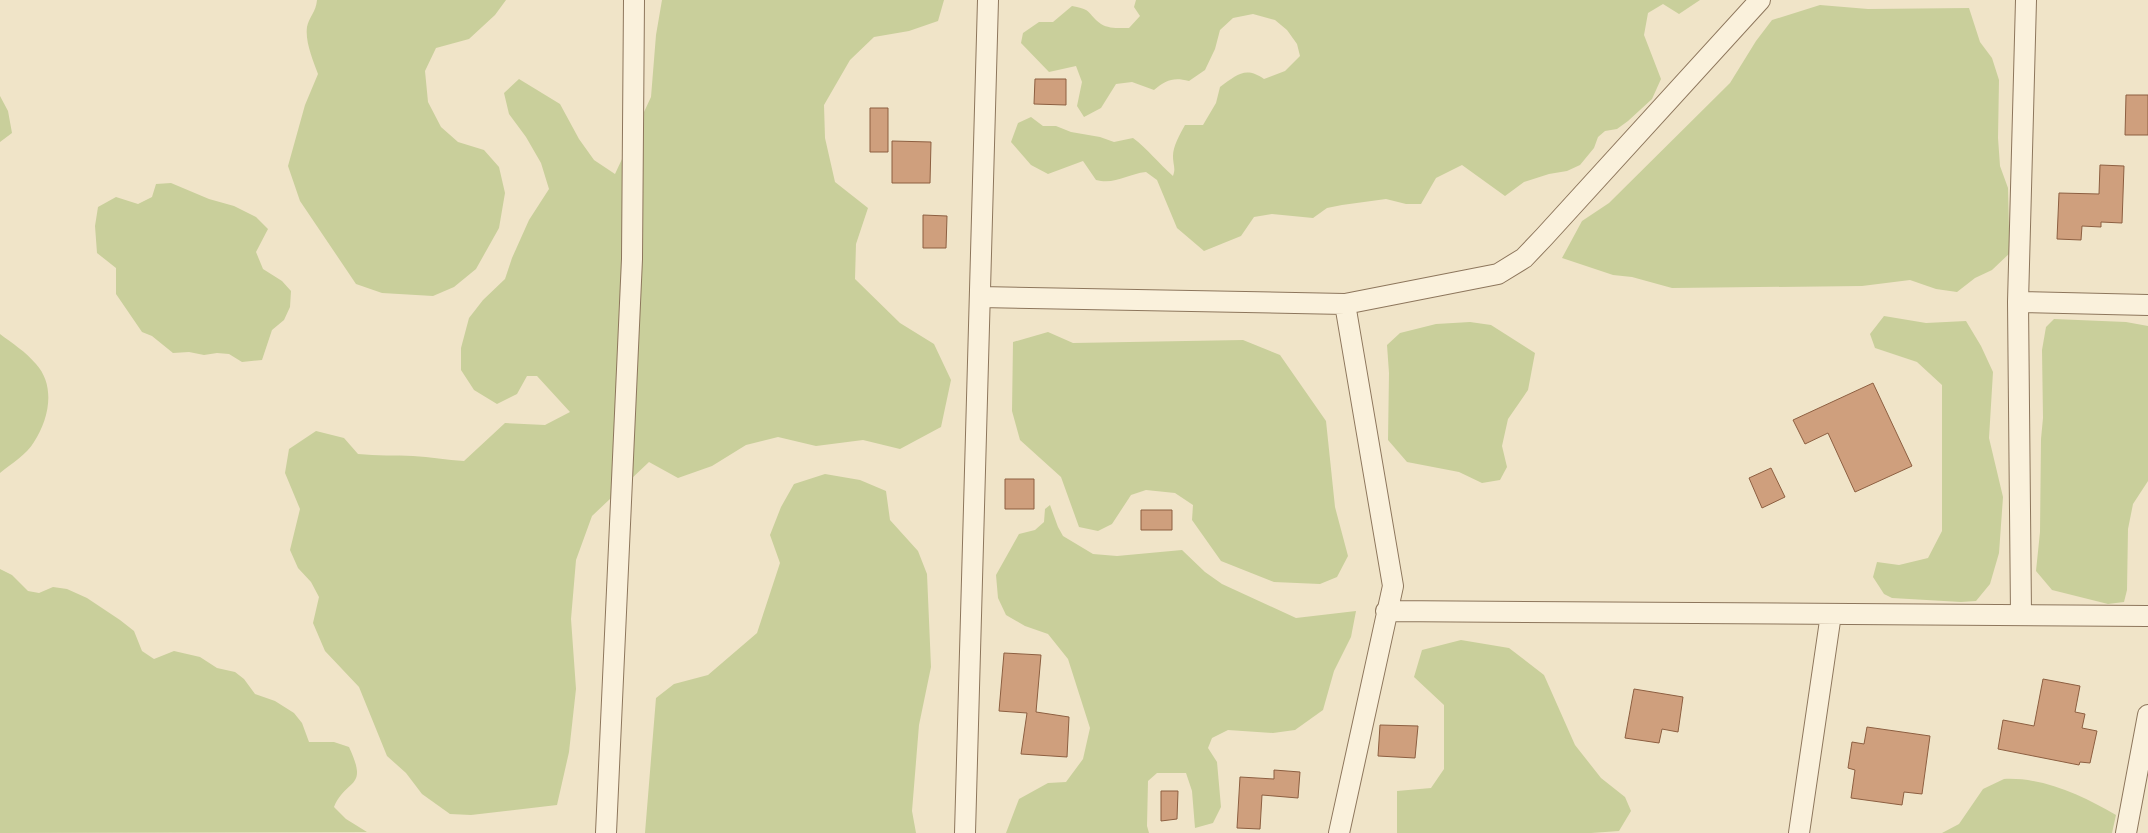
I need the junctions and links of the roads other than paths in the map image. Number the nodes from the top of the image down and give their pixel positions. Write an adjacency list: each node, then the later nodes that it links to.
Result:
1 (634, 0): 14 (street)
2 (988, 0): 5 (street)
3 (1760, 0): 7 (street)
4 (2026, 0): 6 (street)
5 (980, 297): 7 (street); 15 (street)
6 (2018, 302): 8 (street); 11 (street)
7 (1345, 304): 9 (street)
8 (2148, 305)
9 (1386, 611): 10 (street); 16 (street)
10 (1831, 614): 11 (street); 17 (street)
11 (2021, 614): 12 (street)
12 (2148, 616)
13 (2148, 715): 18 (street)
14 (606, 833)
15 (965, 833)
16 (1339, 833)
17 (1799, 833)
18 (2126, 833)

